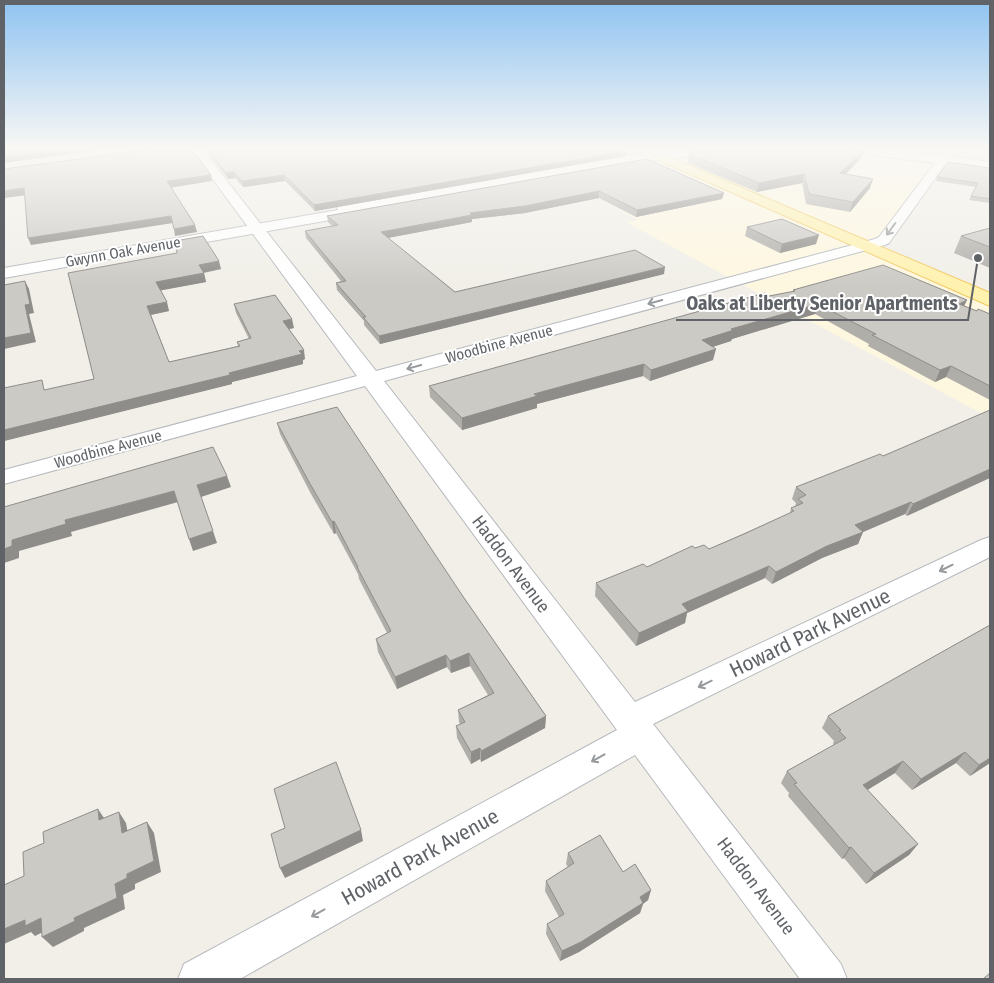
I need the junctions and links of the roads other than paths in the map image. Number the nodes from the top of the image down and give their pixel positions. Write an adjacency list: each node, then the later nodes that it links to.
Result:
1 (231, 194): 5 (street, Haddon Avenue)
2 (445, 194): 5 (street, Gwynn Oak Avenue)
3 (742, 194): 6 (main road)
4 (919, 194): 6 (street, Woodbine Avenue, one-way to 6)
5 (255, 226): 7 (street, Gwynn Oak Avenue); 8 (street, Gwynn Oak Avenue); 10 (street, Haddon Avenue)
6 (864, 246): 9 (main road); 10 (street, Woodbine Avenue, one-way to 10)
7 (4, 267)
8 (4, 273)
9 (990, 300)
10 (371, 379): 11 (street, Woodbine Avenue); 13 (street, Haddon Avenue)
11 (4, 477)
12 (990, 546): 13 (street, Howard Park Avenue, one-way to 13)
13 (635, 727): 14 (street, Howard Park Avenue, one-way to 14); 15 (street, Haddon Avenue)
14 (199, 979)
15 (826, 979)

